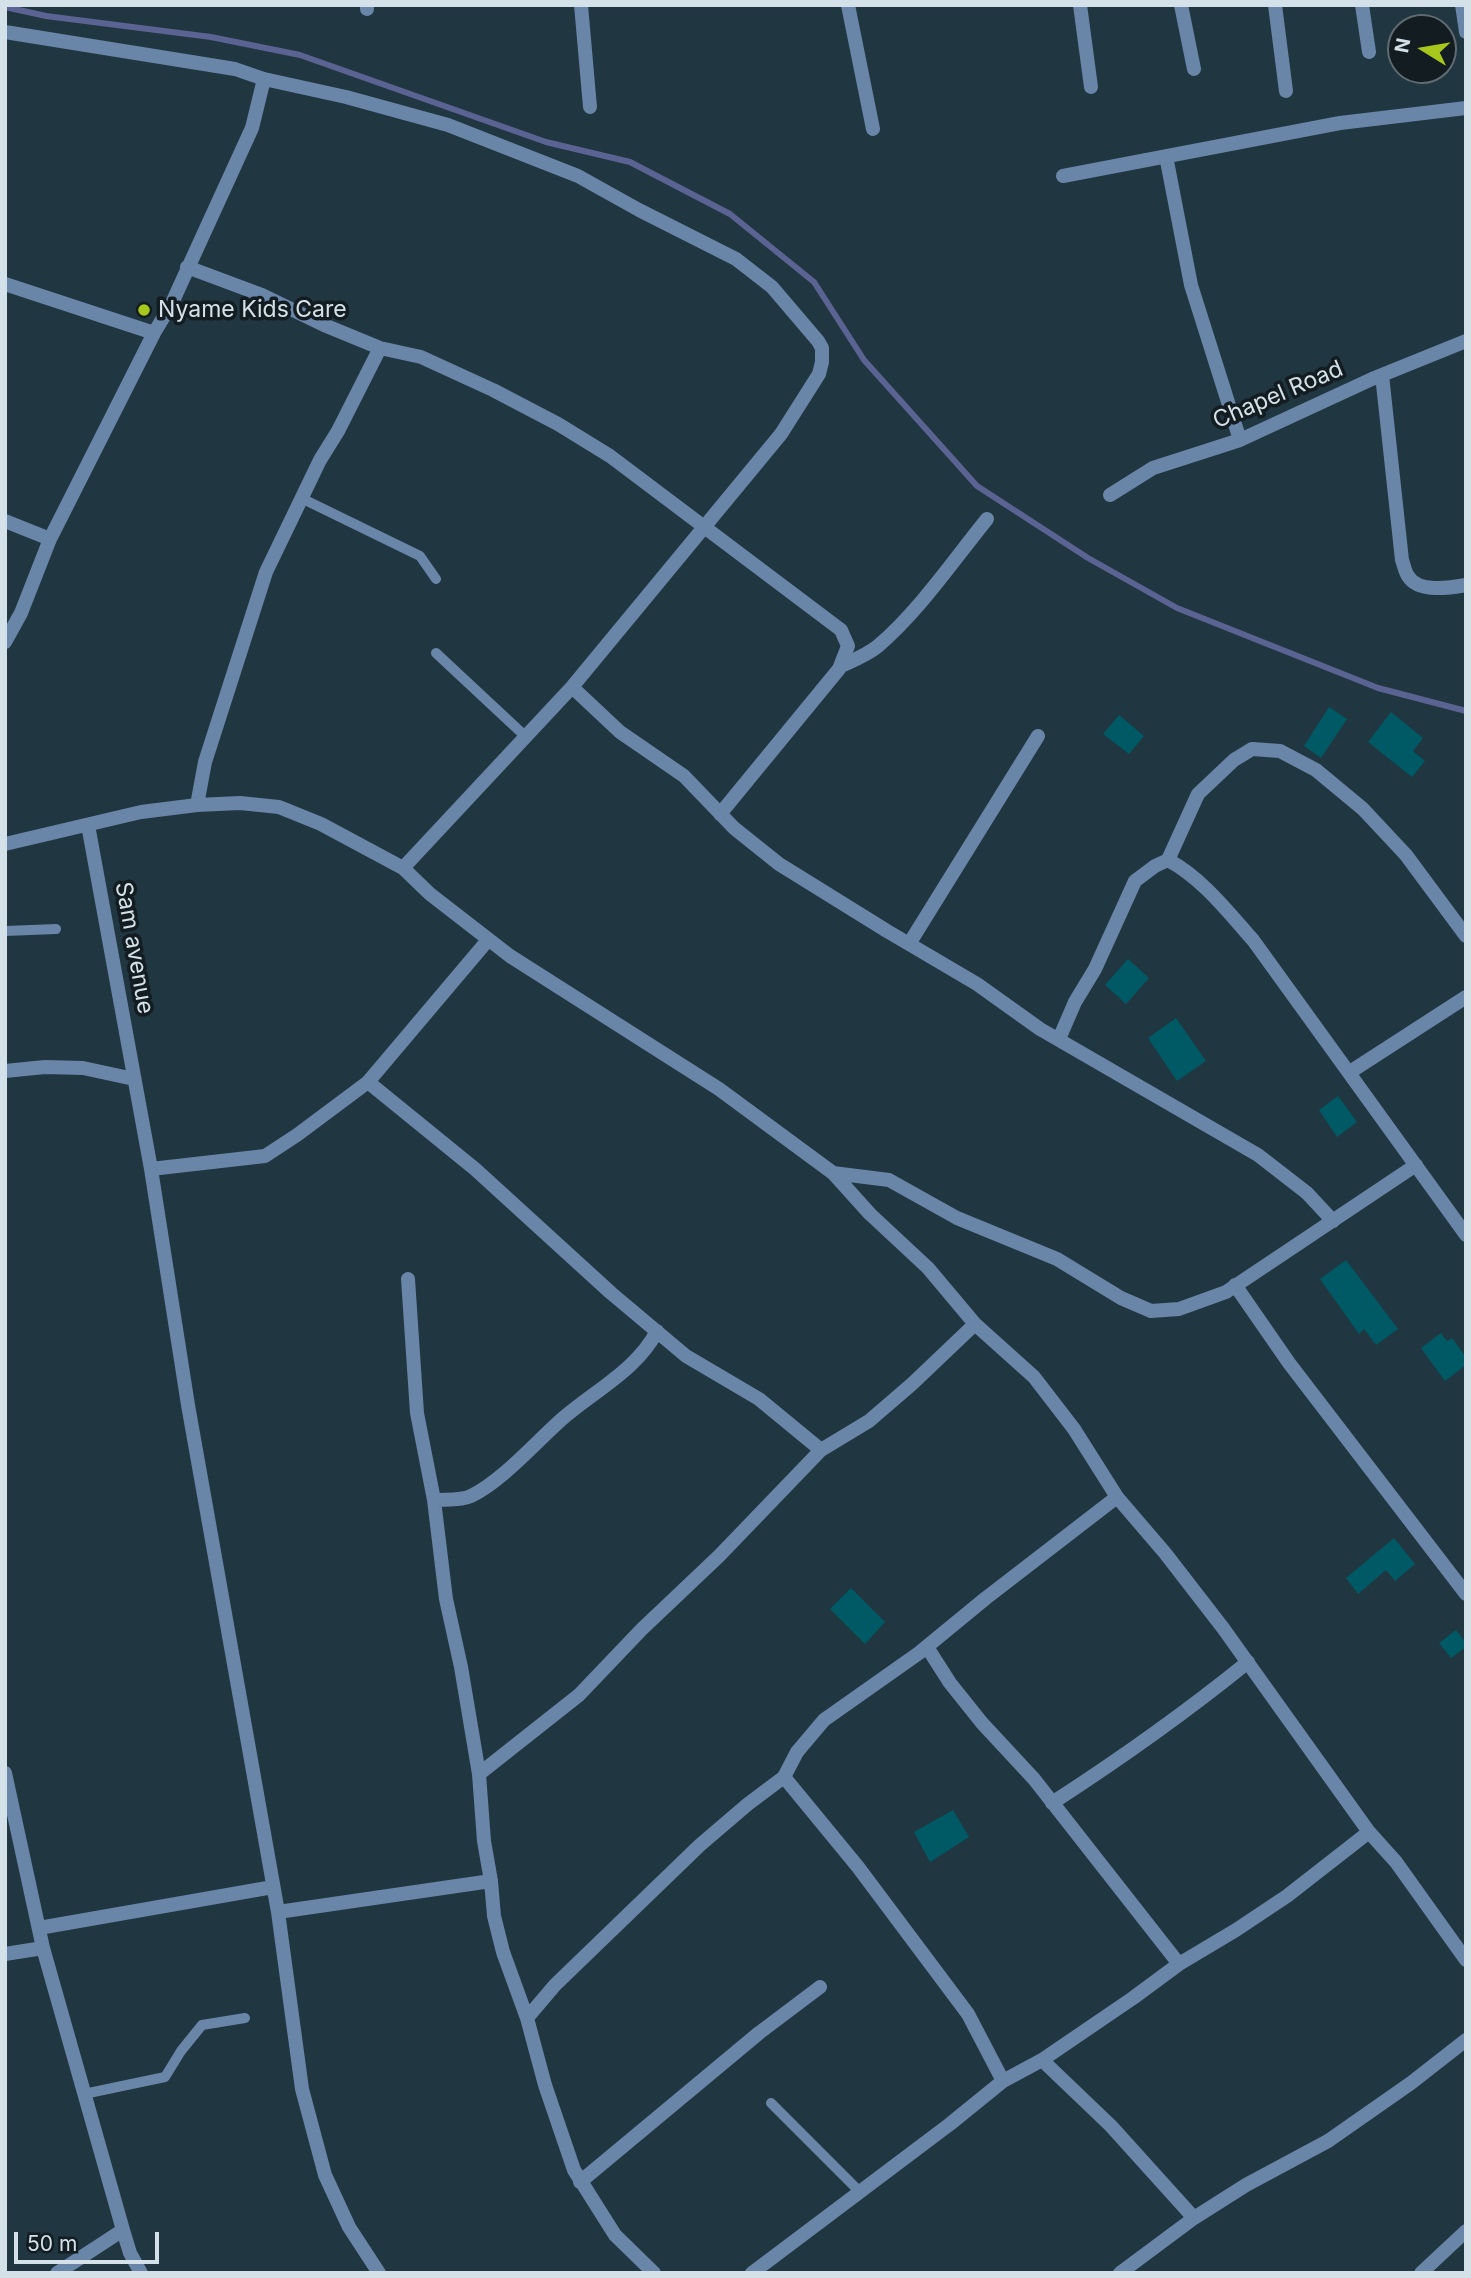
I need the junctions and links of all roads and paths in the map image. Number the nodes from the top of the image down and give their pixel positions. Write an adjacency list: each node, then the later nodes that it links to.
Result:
1 (581, 5): 15 (street)
2 (848, 5): 17 (street)
3 (1080, 5): 13 (street)
4 (1181, 5): 11 (street)
5 (1275, 5): 14 (street)
6 (1362, 5): 10 (street)
7 (1462, 5): 9 (street)
8 (5, 32): 12 (street)
9 (1466, 32)
10 (1369, 52)
11 (1194, 69)
12 (264, 79): 20 (street); 31 (street)
13 (1091, 87)
14 (1286, 91)
15 (590, 107)
16 (1466, 108): 18 (street)
17 (873, 129)
18 (1166, 156): 19 (street); 26 (street)
19 (1063, 176)
20 (187, 267): 22 (street); 24 (street)
21 (5, 284): 22 (street)
22 (154, 333): 32 (street)
23 (1466, 341): 25 (street, Chapel Road)
24 (380, 348): 28 (street); 31 (street)
25 (1382, 375): 26 (street, Chapel Road); 34 (street)
26 (1240, 440): 27 (street, Chapel Road)
27 (1110, 495)
28 (301, 498): 33 (lane); 41 (street)
29 (987, 519): 37 (street)
30 (5, 520): 32 (street)
31 (705, 528): 37 (street); 38 (street)
32 (50, 539): 35 (street)
33 (436, 579)
34 (1466, 584)
35 (5, 642)
36 (436, 653): 39 (lane)
37 (841, 666): 42 (street)
38 (572, 687): 39 (street); 42 (street)
39 (525, 736): 46 (street)
40 (1038, 736): 51 (street)
41 (197, 805): 43 (street); 46 (street)
42 (720, 814): 51 (street)
43 (88, 825): 44 (street); 56 (street, Sam avenue)
44 (5, 844)
45 (1168, 860): 49 (street); 53 (street); 55 (street)
46 (403, 868): 50 (street)
47 (56, 929): 48 (lane)
48 (5, 931)
49 (1466, 936)
50 (488, 940): 57 (street); 60 (street)
51 (909, 944): 53 (street)
52 (1466, 996): 55 (street)
53 (1059, 1040): 61 (street)
54 (5, 1071): 56 (street)
55 (1350, 1072): 58 (street)
56 (134, 1079): 59 (street, Sam avenue)
57 (368, 1082): 59 (street); 66 (street)
58 (1416, 1165): 61 (street); 62 (street)
59 (152, 1169): 79 (street, Sam avenue)
60 (833, 1172): 64 (street); 65 (street)
61 (1333, 1221): 64 (street)
62 (1466, 1235)
63 (408, 1279): 69 (street)
64 (1236, 1285): 70 (street)
65 (975, 1324): 67 (street); 68 (street)
66 (657, 1331): 67 (street); 69 (street)
67 (821, 1450): 74 (street)
68 (1117, 1497): 71 (street); 72 (street)
69 (434, 1500): 74 (street)
70 (1466, 1594)
71 (927, 1647): 75 (street); 76 (street)
72 (1248, 1662): 76 (street); 77 (street)
73 (5, 1773): 81 (street)
74 (479, 1774): 78 (street)
75 (784, 1777): 88 (street); 91 (street)
76 (1052, 1803): 85 (street)
77 (1369, 1832): 84 (street); 85 (street)
78 (491, 1881): 80 (street); 88 (street)
79 (274, 1887): 80 (street, Sam avenue); 81 (street)
80 (278, 1912): 101 (street, Sam avenue)
81 (38, 1928): 82 (street)
82 (43, 1948): 83 (street); 92 (street)
83 (5, 1954)
84 (1466, 1961)
85 (1179, 1964): 90 (street)
86 (820, 1987): 94 (street)
87 (245, 2018): 92 (lane)
88 (527, 2018): 94 (street)
89 (1466, 2040): 96 (street)
90 (1042, 2060): 91 (street); 96 (street)
91 (1003, 2081): 95 (street)
92 (84, 2094): 97 (street)
93 (771, 2104): 95 (lane)
94 (580, 2182): 102 (street)
95 (859, 2191): 103 (street)
96 (1194, 2218): 104 (street)
97 (123, 2230): 99 (street); 100 (street)
98 (1466, 2231): 105 (street)
99 (57, 2273)
100 (141, 2273)
101 (379, 2273)
102 (654, 2273)
103 (752, 2273)
104 (1120, 2273)
105 (1421, 2273)

